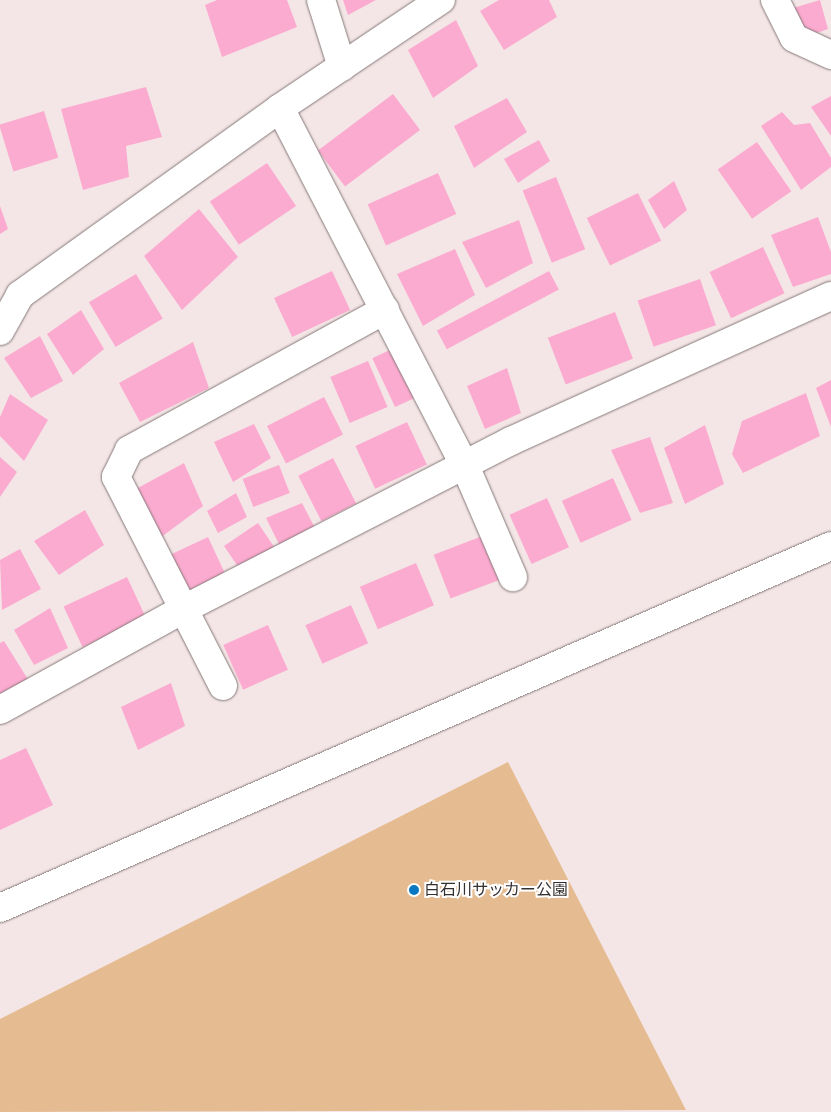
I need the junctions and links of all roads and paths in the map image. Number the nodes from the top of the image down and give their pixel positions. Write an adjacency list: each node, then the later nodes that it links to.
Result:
1 (321, 0): 5 (street)
2 (441, 0): 5 (street)
3 (775, 0): 4 (street)
4 (831, 55)
5 (342, 66): 6 (street)
6 (280, 108): 8 (street); 9 (street)
7 (831, 296): 10 (street)
8 (384, 310): 10 (street); 13 (street)
9 (0, 330)
10 (466, 468): 12 (street); 13 (street)
11 (831, 546): 16 (street)
12 (513, 577)
13 (182, 610): 14 (street); 15 (street)
14 (223, 686)
15 (0, 710)
16 (0, 908)

